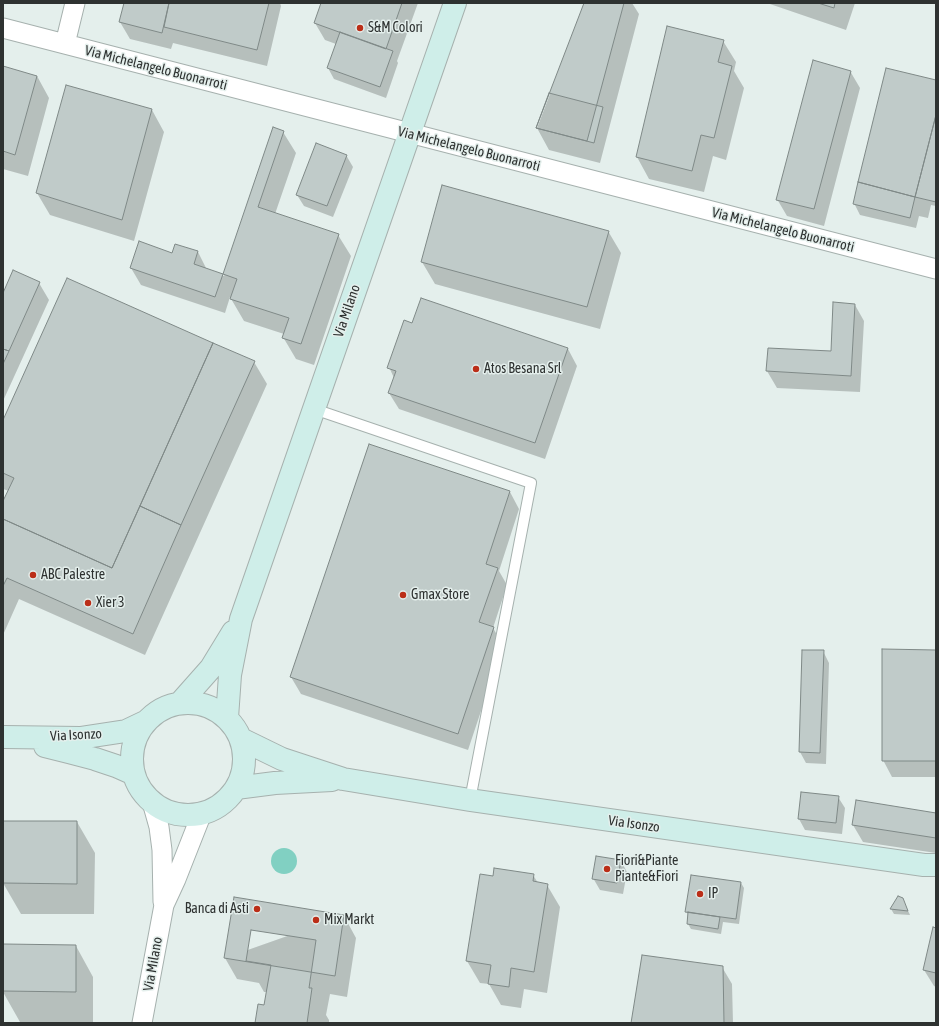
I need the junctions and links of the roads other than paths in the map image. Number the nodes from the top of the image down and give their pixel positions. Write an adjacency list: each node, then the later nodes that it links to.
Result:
1 (75, 3): 4 (street)
2 (455, 3): 5 (street, Via Milano)
3 (3, 28): 4 (street, Via Michelangelo Buonarroti)
4 (64, 44): 5 (street, Via Michelangelo Buonarroti)
5 (409, 133): 6 (street, Via Michelangelo Buonarroti); 7 (street, Via Milano)
6 (936, 269)
7 (314, 409): 8 (street, Via Milano); 17 (lane)
8 (241, 619): 9 (street, Via Milano); 10 (street, Via Milano)
9 (180, 704): 10 (street); 11 (street)
10 (227, 718): 13 (street)
11 (147, 721): 12 (street, Via Isonzo); 14 (street)
12 (3, 737): 14 (street, Via Isonzo)
13 (241, 739): 15 (street, Via Isonzo); 16 (street)
14 (134, 774): 18 (street)
15 (343, 779): 16 (street, Via Isonzo); 17 (street, Via Isonzo)
16 (236, 788): 19 (street)
17 (470, 800): 20 (street, Via Isonzo)
18 (152, 802): 19 (street); 21 (street, Via Milano)
19 (202, 814): 21 (street, Via Milano)
20 (932, 866)
21 (164, 905): 22 (street, Via Milano)
22 (142, 1023)

